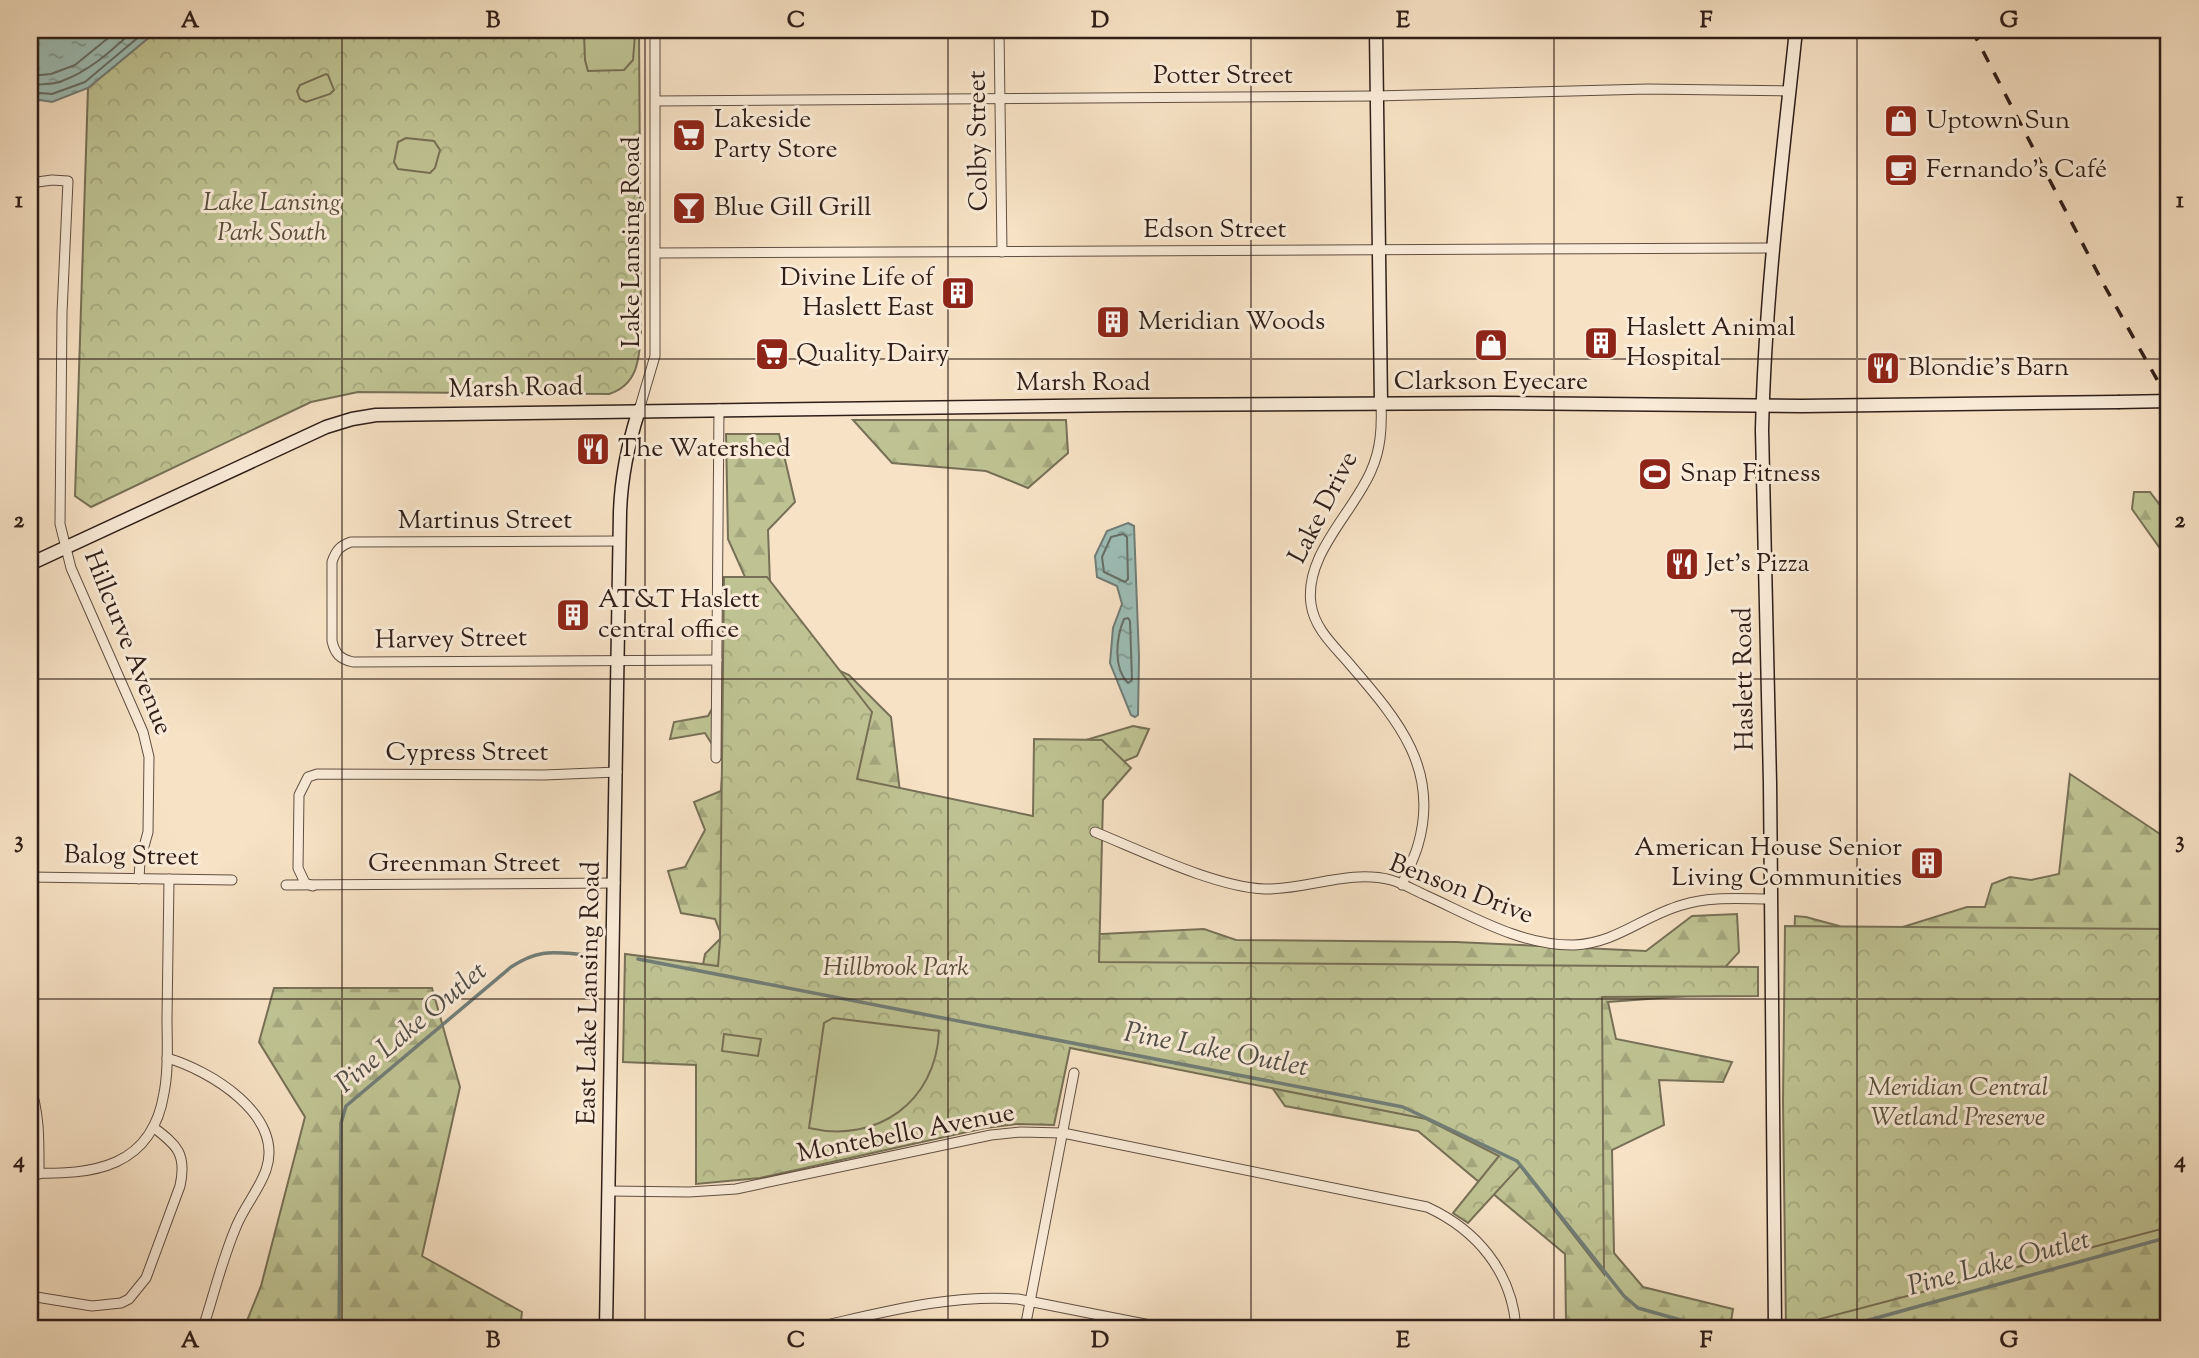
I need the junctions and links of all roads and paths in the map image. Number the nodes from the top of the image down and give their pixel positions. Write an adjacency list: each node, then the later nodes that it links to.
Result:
1 (655, 30): 8 (street, Lake Lansing Road)
2 (999, 30): 7 (street, Colby Street)
3 (1376, 30): 6 (main road, Lake Drive)
4 (1796, 30): 5 (main road, Haslett Road)
5 (1790, 91): 6 (street, Potter Street); 10 (main road, Haslett Road)
6 (1375, 96): 7 (street, Potter Street); 11 (main road, Lake Drive)
7 (999, 98): 8 (street, Potter Street); 12 (street, Colby Street)
8 (656, 101): 13 (street, Lake Lansing Road)
9 (30, 183): 20 (street, Hillcurve Avenue)
10 (1773, 248): 11 (street, Edson Street); 16 (main road, Haslett Road)
11 (1378, 249): 12 (street, Edson Street); 15 (main road, Lake Drive)
12 (1002, 252): 13 (street, Edson Street)
13 (657, 253): 18 (street, Lake Lansing Road)
14 (2169, 401): 16 (main road, Marsh Road, bridge)
15 (1381, 403): 16 (main road, Marsh Road); 17 (main road, Marsh Road); 34 (street, Lake Drive)
16 (1762, 406): 36 (main road, Haslett Road)
17 (719, 409): 18 (main road, Marsh Road); 23 (street)
18 (639, 410): 19 (main road, Lake Lansing Road); 20 (main road, Marsh Road)
19 (620, 541): 22 (main road, Lake Lansing Road); 24 (street, Martinus Street)
20 (66, 548): 21 (main road, Marsh Road); 29 (street, Hillcurve Avenue)
21 (30, 564)
22 (619, 660): 23 (street, Harvey Street); 24 (street, Harvey Street); 26 (main road, East Lake Lansing Road)
23 (717, 660): 25 (street)
24 (353, 662)
25 (716, 758)
26 (617, 772): 32 (main road, East Lake Lansing Road); 35 (street, Cypress Street)
27 (1095, 832): 34 (street, Benson Drive)
28 (30, 877): 29 (street, Balog Street)
29 (139, 879): 30 (street, Balog Street)
30 (169, 879): 31 (street, Balog Street); 37 (street)
31 (232, 880)
32 (615, 883): 35 (street, Greenman Street); 43 (main road, East Lake Lansing Road)
33 (286, 885): 35 (street, Greenman Street)
34 (1402, 885): 36 (street, Benson Drive)
35 (313, 886)
36 (1771, 899): 52 (main road, Haslett Road)
37 (167, 1058): 40 (street); 46 (street)
38 (1073, 1073): 41 (street)
39 (30, 1086): 42 (street)
40 (153, 1127): 42 (street); 44 (street)
41 (1063, 1133): 43 (street, Montebello Avenue); 45 (street); 51 (street, Montebello Avenue)
42 (34, 1173)
43 (609, 1191): 47 (main road, East Lake Lansing Road)
44 (30, 1296)
45 (1030, 1301): 48 (street); 49 (street); 50 (street)
46 (203, 1328)
47 (606, 1328)
48 (813, 1328)
49 (1025, 1328)
50 (1165, 1328)
51 (1516, 1328)
52 (1775, 1328)

